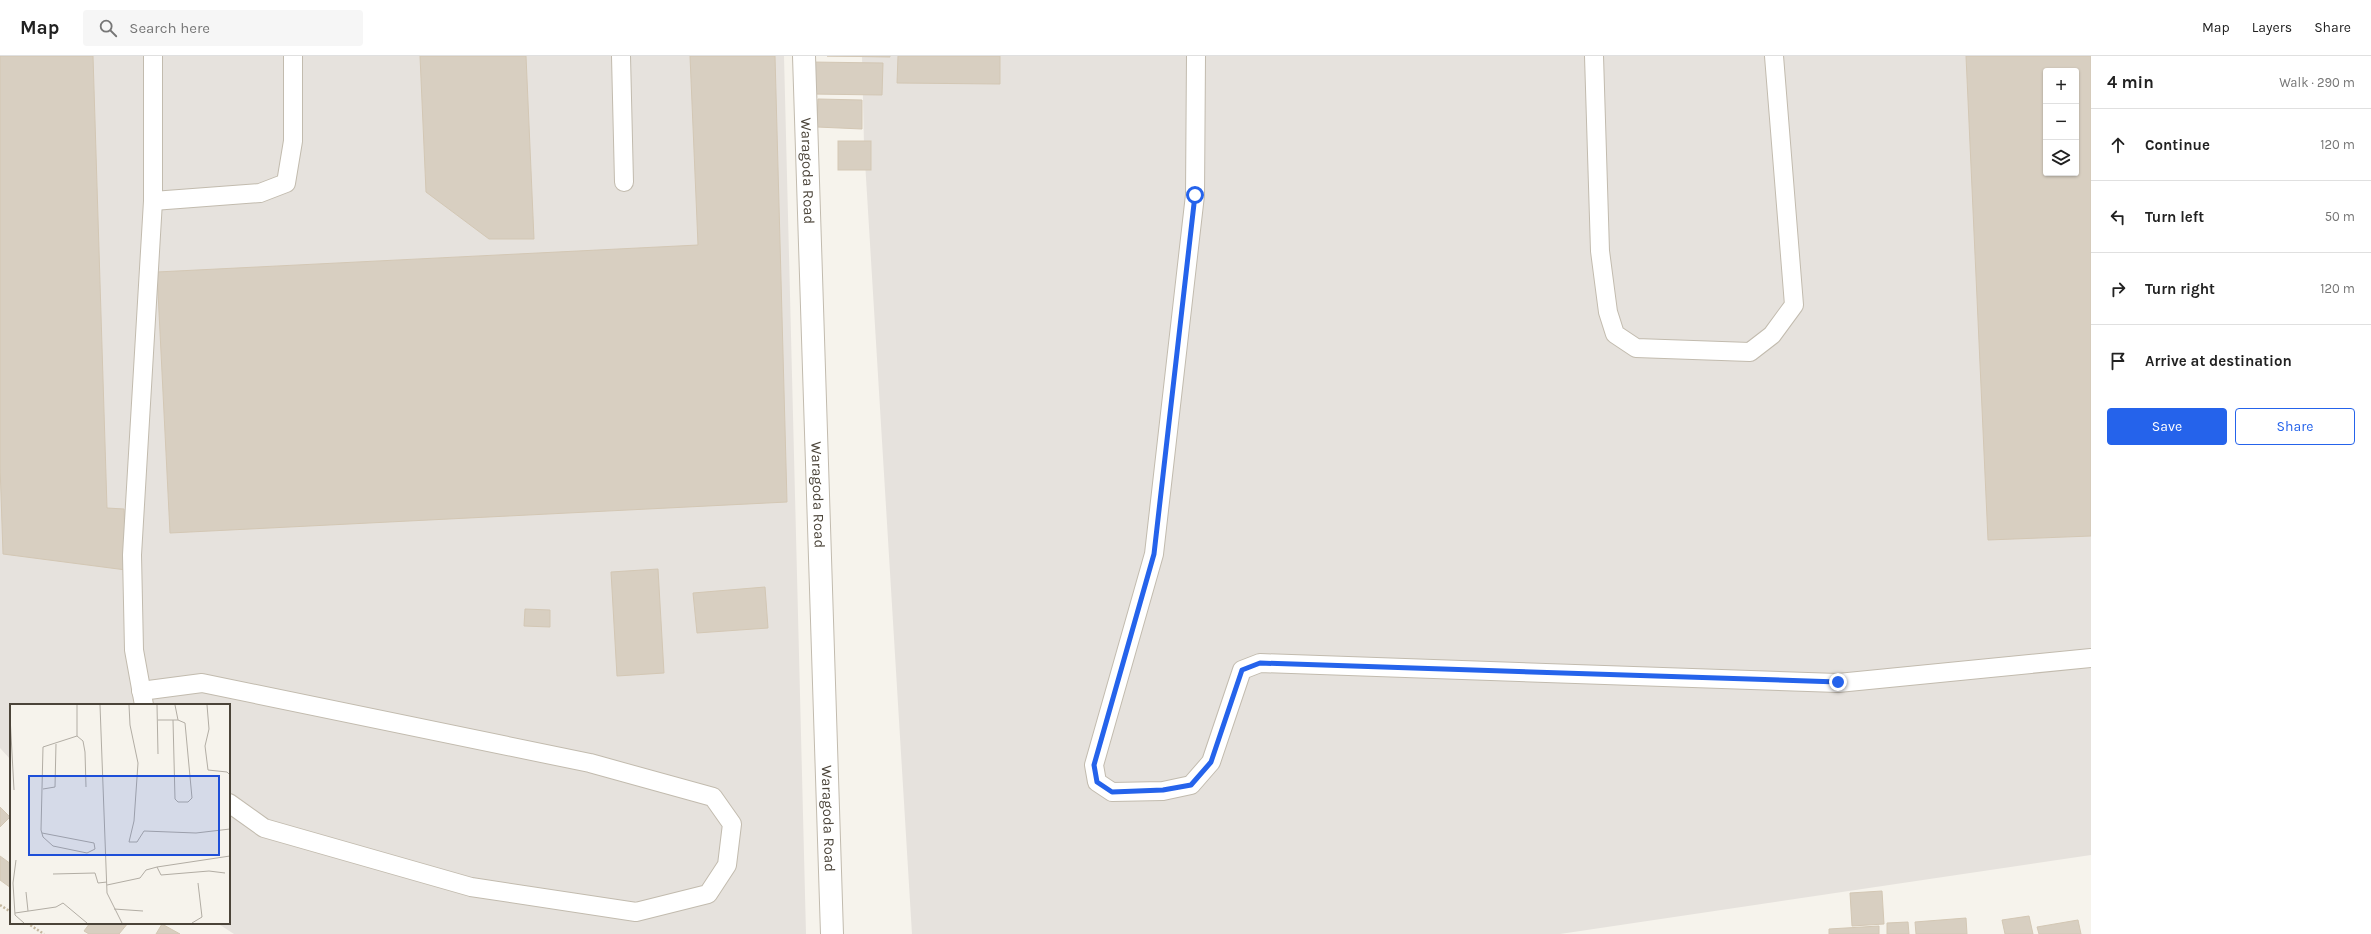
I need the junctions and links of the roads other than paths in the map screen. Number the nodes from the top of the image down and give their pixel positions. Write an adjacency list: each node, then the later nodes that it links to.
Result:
1 (153, 56): 9 (lane)
2 (292, 56): 9 (lane)
3 (621, 56): 8 (lane)
4 (804, 56): 13 (street, Waragoda Road)
5 (1196, 56): 10 (lane)
6 (1594, 56): 7 (lane)
7 (1774, 56)
8 (624, 182)
9 (153, 201): 11 (lane)
10 (2091, 658)
11 (142, 698): 12 (lane)
12 (230, 804)
13 (832, 934)

